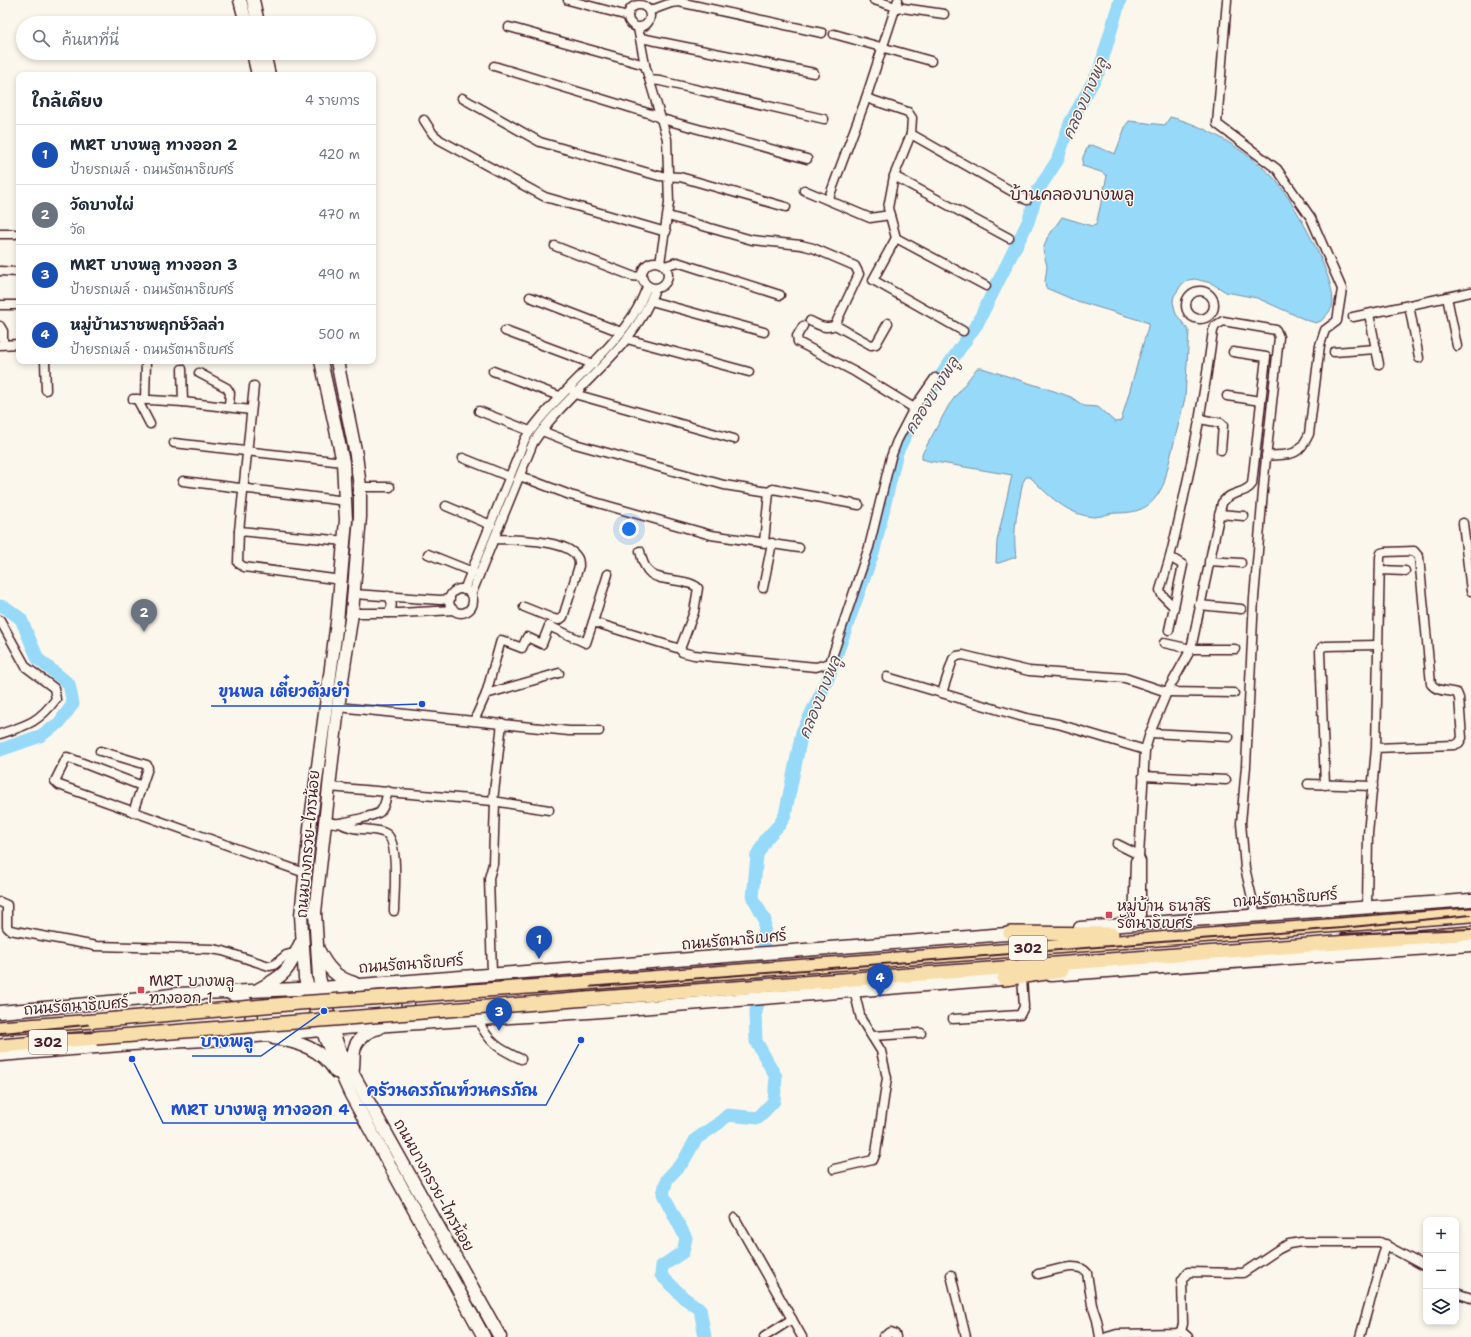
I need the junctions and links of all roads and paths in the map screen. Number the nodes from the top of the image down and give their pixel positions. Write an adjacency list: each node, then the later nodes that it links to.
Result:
1 (240, 0): 11 (main road)
2 (253, 0): 12 (main road)
3 (568, 0): 13 (street)
4 (874, 0): 8 (street)
5 (1227, 0): 116 (street)
6 (640, 3): 9 (street); 13 (street)
7 (692, 3): 9 (street); 16 (street)
8 (897, 3): 10 (street); 19 (street)
9 (649, 11): 15 (street)
10 (944, 14)
11 (244, 16)
12 (256, 16)
13 (628, 16): 15 (street)
14 (509, 27): 23 (street)
15 (638, 28): 18 (street)
16 (822, 33)
17 (834, 34): 19 (street)
18 (641, 38): 23 (street); 27 (street)
19 (883, 47): 22 (street); 30 (street)
20 (255, 60): 25 (main road)
21 (266, 60): 26 (main road)
22 (932, 60)
23 (645, 64): 28 (street)
24 (494, 66): 31 (street)
25 (257, 72)
26 (268, 72)
27 (814, 73)
28 (650, 80): 31 (street); 32 (street)
29 (462, 98): 37 (street)
30 (866, 98): 34 (street); 39 (street)
31 (662, 119): 35 (street); 37 (street)
32 (824, 119)
33 (424, 120): 44 (street)
34 (911, 134): 36 (street); 40 (street)
35 (807, 159)
36 (894, 176): 42 (street); 48 (street)
37 (669, 177): 41 (street); 43 (street)
38 (804, 190): 39 (street)
39 (828, 200): 42 (street)
40 (1027, 200)
41 (786, 207)
42 (890, 215): 47 (street)
43 (668, 216): 44 (street); 70 (street)
44 (666, 232): 50 (street)
45 (0, 234): 46 (street)
46 (14, 234)
47 (896, 238): 54 (street); 72 (street)
48 (1009, 238)
49 (555, 246): 53 (street)
50 (662, 264): 53 (street); 56 (street); 58 (street)
51 (0, 271): 52 (street)
52 (16, 272)
53 (641, 277): 55 (street)
54 (986, 286)
55 (647, 287): 56 (street); 74 (street)
56 (656, 289): 61 (street)
57 (1471, 292): 60 (street)
58 (780, 295)
59 (530, 297): 74 (street)
60 (1447, 297): 64 (street); 79 (street)
61 (651, 301): 75 (street); 76 (street)
62 (0, 305): 63 (street)
63 (16, 305)
64 (1408, 305): 66 (street); 83 (street)
65 (1210, 314): 69 (street)
66 (1369, 314): 67 (street); 80 (street)
67 (1353, 317)
68 (888, 323): 70 (street)
69 (1219, 323): 108 (street); 116 (street)
70 (835, 325): 105 (street)
71 (0, 326): 78 (street)
72 (963, 330)
73 (505, 331): 88 (street)
74 (621, 332): 88 (street)
75 (764, 332)
76 (627, 339): 92 (street); 98 (street)
77 (16, 344): 78 (street)
78 (2, 345)
79 (1456, 346)
80 (1376, 350): 82 (street); 89 (street)
81 (1233, 352): 102 (street)
82 (1334, 352)
83 (1419, 358)
84 (46, 364): 97 (street)
85 (145, 364): 101 (street)
86 (322, 364): 118 (main road, ถนนบางกรวย-ไทรน้อย)
87 (338, 364): 122 (main road, ถนนบางกรวย-ไทรน้อย)
88 (593, 364): 96 (street)
89 (1379, 364)
90 (182, 369): 103 (street)
91 (493, 371): 99 (street)
92 (749, 372)
93 (199, 373): 104 (street)
94 (935, 378): 105 (street)
95 (254, 386): 106 (street)
96 (568, 387): 98 (street); 99 (street)
97 (46, 390)
98 (575, 393): 111 (street); 112 (street)
99 (559, 396): 110 (street)
100 (1227, 396): 102 (street)
101 (138, 399): 103 (street); 109 (street)
102 (1261, 401): 129 (street)
103 (183, 402): 104 (street)
104 (229, 406): 106 (street)
105 (914, 408): 168 (street)
106 (251, 410): 115 (street)
107 (479, 411): 110 (street)
108 (1200, 419): 114 (street); 141 (street)
109 (150, 424)
110 (530, 431): 120 (street)
111 (542, 431): 119 (street); 125 (street)
112 (734, 440)
113 (174, 443): 115 (street)
114 (1221, 450)
115 (248, 451): 118 (street); 124 (street)
116 (1266, 456): 207 (street)
117 (463, 458): 120 (street)
118 (343, 462): 126 (main road, ถนนบางกรวย-ไทรน้อย)
119 (520, 476): 134 (street); 136 (street)
120 (510, 477): 132 (street)
121 (183, 481): 124 (street)
122 (360, 487): 123 (street); 152 (main road, ถนนบางกรวย-ไทรน้อย)
123 (390, 487)
124 (244, 490): 126 (street); 133 (street)
125 (769, 492): 127 (street); 136 (street)
126 (346, 501): 135 (main road, ถนนบางกรวย-ไทรน้อย)
127 (859, 505)
128 (446, 506): 132 (street)
129 (1219, 514): 130 (street); 142 (street)
130 (1244, 516)
131 (1463, 523): 137 (street)
132 (491, 525): 146 (street)
133 (239, 531): 135 (street); 148 (street)
134 (495, 539): 153 (street); 157 (street)
135 (345, 541): 148 (main road, ถนนบางกรวย-ไทรน้อย)
136 (768, 543): 138 (street); 149 (street)
137 (1468, 544): 151 (street)
138 (800, 548)
139 (640, 551): 168 (street)
140 (428, 554): 146 (street)
141 (1170, 557): 158 (street); 158 (street)
142 (1209, 561): 143 (street); 156 (street)
143 (1241, 563)
144 (1380, 570): 145 (street); 167 (street); 184 (street)
145 (1405, 571)
146 (473, 572): 150 (street)
147 (608, 574): 164 (street)
148 (341, 580): 202 (main road, ถนนบางกรวย-ไทรน้อย)
149 (762, 588)
150 (464, 590): 153 (street); 155 (street)
151 (1471, 591)
152 (354, 594): 154 (street); 161 (main road, ถนนบางกรวย-ไทรน้อย)
153 (471, 595): 160 (street)
154 (388, 596): 155 (street); 162 (street)
155 (450, 599): 160 (street)
156 (1199, 605): 159 (street); 169 (street)
157 (524, 607)
158 (1174, 607): 165 (street)
159 (1241, 609)
160 (454, 610): 162 (street)
161 (352, 613): 162 (street); 177 (main road, ถนนบางกรวย-ไทรน้อย)
162 (388, 613)
163 (0, 620): 182 (street)
164 (593, 622): 168 (street); 176 (street)
165 (1169, 630)
166 (1164, 642): 169 (street)
167 (1378, 645): 184 (street); 190 (street)
168 (680, 649)
169 (1191, 649): 170 (street); 173 (street)
170 (1235, 649)
171 (559, 673): 176 (street)
172 (887, 677): 174 (street)
173 (1167, 692): 174 (street); 175 (street); 181 (street)
174 (942, 693): 185 (street)
175 (1234, 693)
176 (486, 694): 178 (street)
177 (338, 708): 178 (street); 193 (main road, ถนนบางกรวย-ไทรน้อย)
178 (474, 721): 179 (street)
179 (502, 723): 180 (street); 195 (street)
180 (599, 732)
181 (1150, 733): 183 (street); 185 (street)
182 (0, 734)
183 (1229, 737)
184 (1376, 748): 192 (street)
185 (1145, 750): 187 (street)
186 (100, 751): 191 (street)
187 (1143, 776): 188 (street); 201 (street)
188 (1226, 780)
189 (1308, 784): 190 (street)
190 (1325, 785): 192 (street)
191 (142, 786): 197 (street); 197 (street)
192 (1373, 786): 205 (street)
193 (329, 787): 194 (street); 198 (main road, ถนนบางกรวย-ไทรน้อย)
194 (388, 791): 195 (street); 199 (street)
195 (494, 802): 196 (street); 217 (street)
196 (549, 810)
197 (133, 812): 202 (street)
198 (325, 821): 199 (street); 216 (main road, ถนนบางกรวย-ไทรน้อย)
199 (340, 823): 206 (street)
200 (1117, 844): 201 (street)
201 (1139, 856): 209 (street)
202 (305, 873): 214 (main road, ถนนบางกรวย-ไทรน้อย)
203 (1471, 900): 205 (main road, ถนนรัตนาธิเบศร์ / 302)
204 (0, 902): 214 (street)
205 (1367, 908): 207 (main road, ถนนรัตนาธิเบศร์ / 302)
206 (394, 911)
207 (1256, 915): 209 (main road, ถนนรัตนาธิเบศร์ / 302)
208 (1471, 915): 212 (main road, ถนนรัตนาธิเบศร์ / 302)
209 (1137, 924): 210 (main road, ถนนรัตนาธิเบศร์ / 302)
210 (1010, 933): 212 (main road); 217 (main road, ถนนรัตนาธิเบศร์ / 302)
211 (1471, 933): 215 (main road, 302)
212 (1207, 934): 234 (main road, ถนนรัตนาธิเบศร์ / 302, bridge)
213 (1471, 945): 219 (main road, 302)
214 (301, 951): 216 (main road); 222 (main road, ถนนบางกรวย-ไทรน้อย); 224 (main road)
215 (1208, 952): 220 (main road); 240 (main road, 302, bridge)
216 (318, 953): 221 (main road); 223 (main road, ถนนบางกรวย-ไทรน้อย)
217 (492, 974): 218 (main road, ถนนรัตนาธิเบศร์ / 302)
218 (434, 978): 221 (main road, ถนนรัตนาธิเบศร์ / 302); 232 (main road)
219 (1022, 978): 220 (main road, 302); 230 (street)
220 (1004, 979): 225 (main road, 302)
221 (360, 984): 223 (main road, ถนนรัตนาธิเบศร์ / 302)
222 (307, 988): 223 (main road, ถนนรัตนาธิเบศร์ / 302); 224 (main road, ถนนรัตนาธิเบศร์ / 302); 235 (main road, ถนนบางกรวย-ไทรน้อย)
223 (322, 988): 235 (main road, ถนนบางกรวย-ไทรน้อย)
224 (258, 990): 226 (main road, ถนนรัตนาธิเบศร์ / 302)
225 (854, 990): 231 (main road, 302); 238 (street)
226 (225, 991): 228 (main road, ถนนรัตนาธิเบศร์ / 302); 239 (main road)
227 (0, 1006): 228 (main road)
228 (61, 1006): 229 (main road, ถนนรัตนาธิเบศร์ / 302)
229 (0, 1012)
230 (953, 1019)
231 (478, 1020): 232 (main road, 302); 243 (street)
232 (434, 1022): 233 (main road, 302)
233 (406, 1024): 235 (main road, 302); 245 (main road)
234 (0, 1028)
235 (327, 1030): 237 (main road, 302); 245 (main road, ถนนบางกรวย-ไทรน้อย); 246 (main road, ถนนบางกรวย-ไทรน้อย)
236 (921, 1033): 238 (street)
237 (256, 1035): 239 (main road, 302); 246 (main road)
238 (872, 1036): 247 (street)
239 (232, 1038): 241 (main road, 302)
240 (0, 1046)
241 (64, 1049): 242 (main road, 302); 244 (main road)
242 (0, 1055)
243 (521, 1059)
244 (0, 1060)
245 (352, 1074): 258 (main road, ถนนบางกรวย-ไทรน้อย)
246 (350, 1093): 257 (main road, ถนนบางกรวย-ไทรน้อย)
247 (834, 1169)
248 (735, 1218): 255 (street)
249 (1386, 1244): 250 (street); 256 (street); 267 (street)
250 (1423, 1265)
251 (1038, 1274): 264 (street)
252 (951, 1275): 263 (street)
253 (1459, 1294): 254 (street)
254 (1471, 1298)
255 (792, 1319): 259 (street); 260 (street)
256 (1181, 1330): 265 (street); 266 (street)
257 (484, 1337)
258 (500, 1337)
259 (764, 1337)
260 (802, 1337)
261 (883, 1337): 262 (street)
262 (896, 1337)
263 (966, 1337)
264 (1100, 1337)
265 (1107, 1337)
266 (1188, 1337)
267 (1360, 1337)

